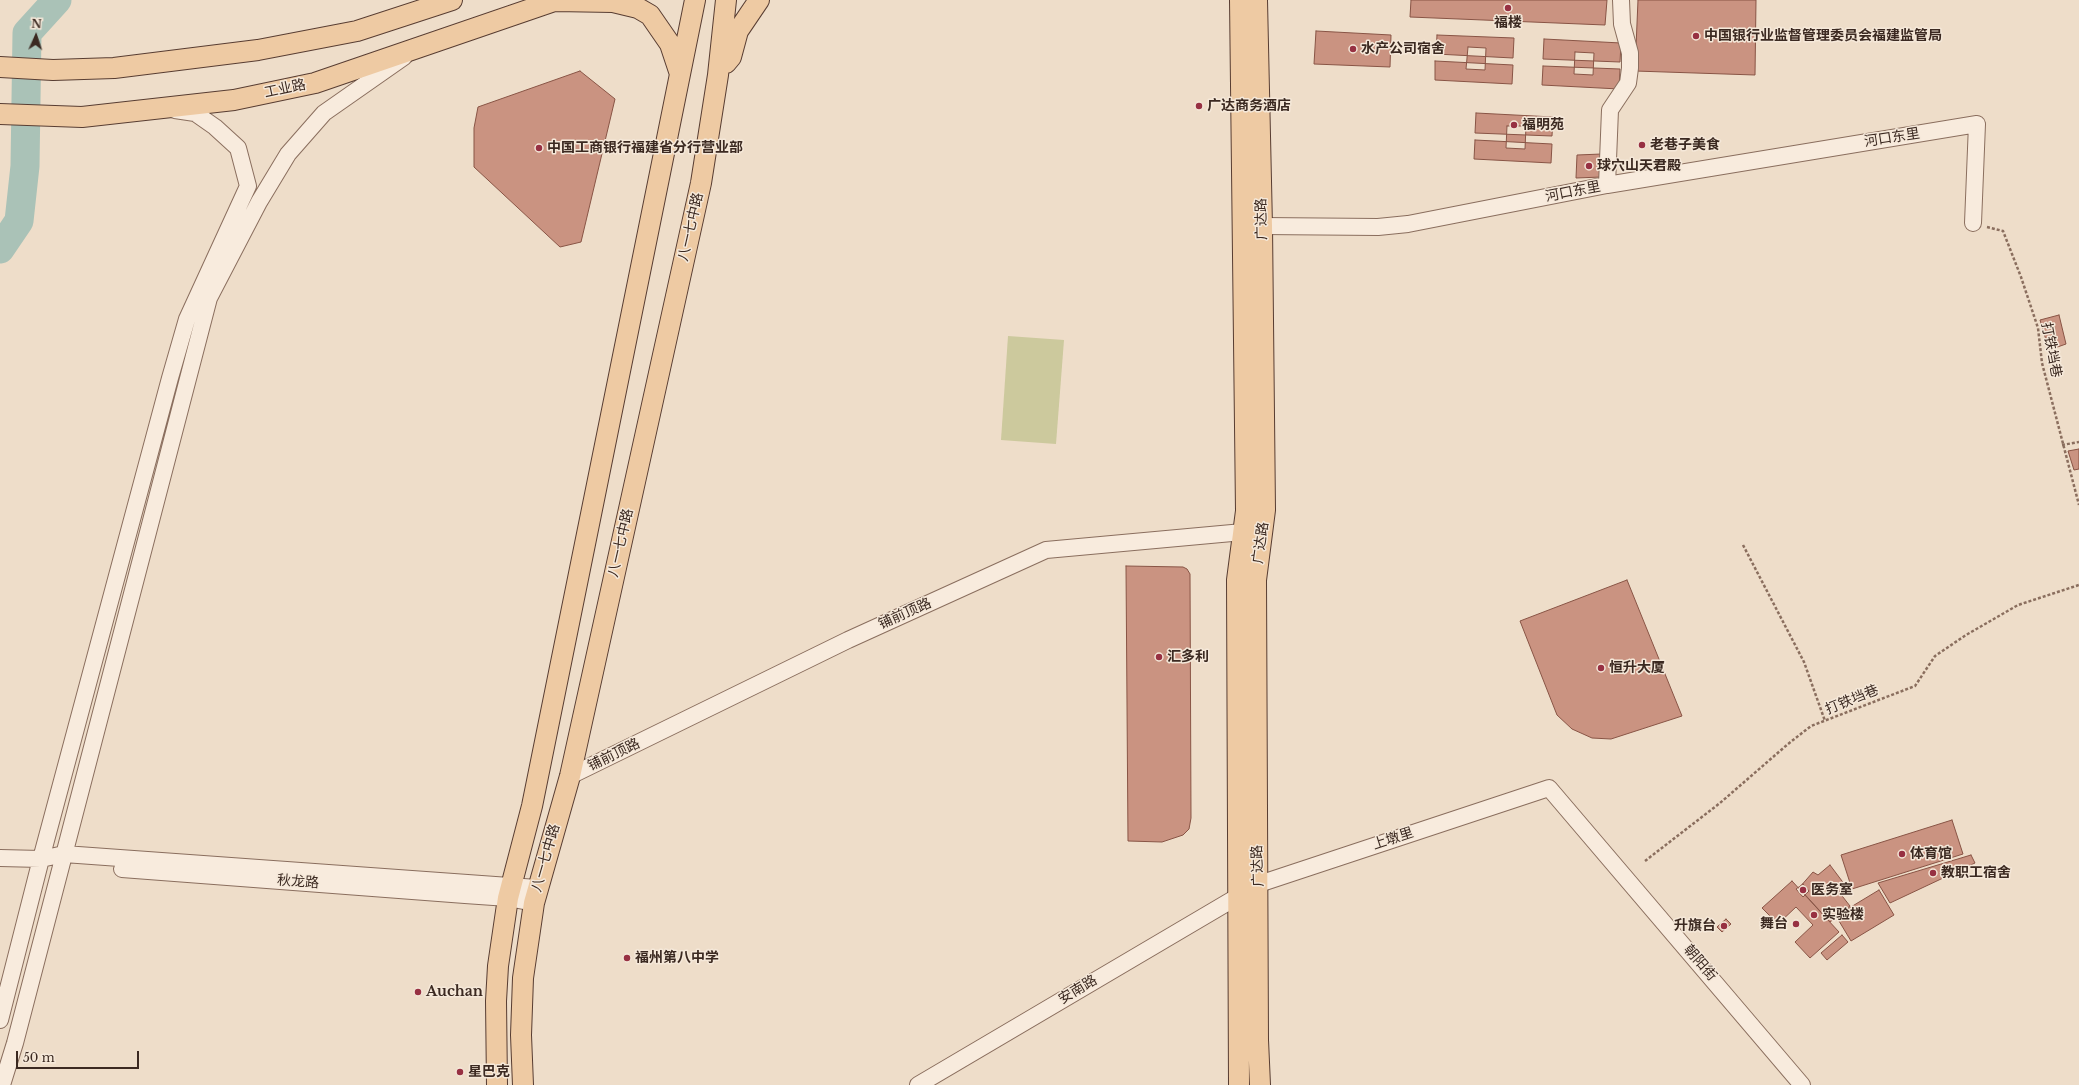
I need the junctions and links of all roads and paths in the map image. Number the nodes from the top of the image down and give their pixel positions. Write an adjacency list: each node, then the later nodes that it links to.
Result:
1 (452, 0): 10 (main road)
2 (556, 0): 9 (main road, 工业路); 11 (main road)
3 (695, 0): 11 (main road, 八一七中路)
4 (726, 0): 12 (main road, 八一七中路)
5 (759, 0): 12 (main road)
6 (1240, 0): 21 (main road, 广达路)
7 (1257, 0): 17 (main road, 广达路)
8 (1621, 0): 15 (street)
9 (416, 49): 13 (main road, 工业路); 29 (street)
10 (6, 67)
11 (681, 75): 32 (main road, 八一七中路)
12 (718, 75): 25 (main road, 八一七中路)
13 (161, 108): 14 (main road, 工业路); 28 (street)
14 (7, 115)
15 (1607, 185): 16 (street, 河口东里); 17 (street, 河口东里)
16 (1973, 223): 19 (path, 打铁垱巷)
17 (1262, 226): 21 (main road, 广达路)
18 (2079, 442): 19 (path)
19 (2062, 445): 20 (path, 打铁垱巷)
20 (2079, 505)
21 (1254, 531): 25 (street, 铺前顶路); 31 (main road, 广达路); 33 (main road, 广达路)
22 (1743, 545): 24 (path)
23 (2079, 585): 24 (path, 打铁垱巷)
24 (1825, 721): 30 (path, 打铁垱巷)
25 (570, 776): 34 (main road, 八一七中路)
26 (1550, 788): 31 (street, 上墩里); 42 (street, 朝阳街)
27 (0, 858): 28 (street, 秋龙路)
28 (41, 859): 29 (street, 秋龙路); 35 (street)
29 (63, 860): 32 (street, 秋龙路); 36 (street)
30 (1645, 861)
31 (1258, 884): 33 (street, 上墩里); 41 (main road, 广达路)
32 (510, 892): 34 (street, 秋龙路); 37 (main road, 八一七中路)
33 (1238, 895): 39 (street, 安南路); 40 (main road, 广达路)
34 (536, 896): 38 (main road, 八一七中路)
35 (0, 1020)
36 (2, 1085)
37 (496, 1085)
38 (523, 1085)
39 (918, 1085)
40 (1240, 1085)
41 (1260, 1085)
42 (1802, 1085)

